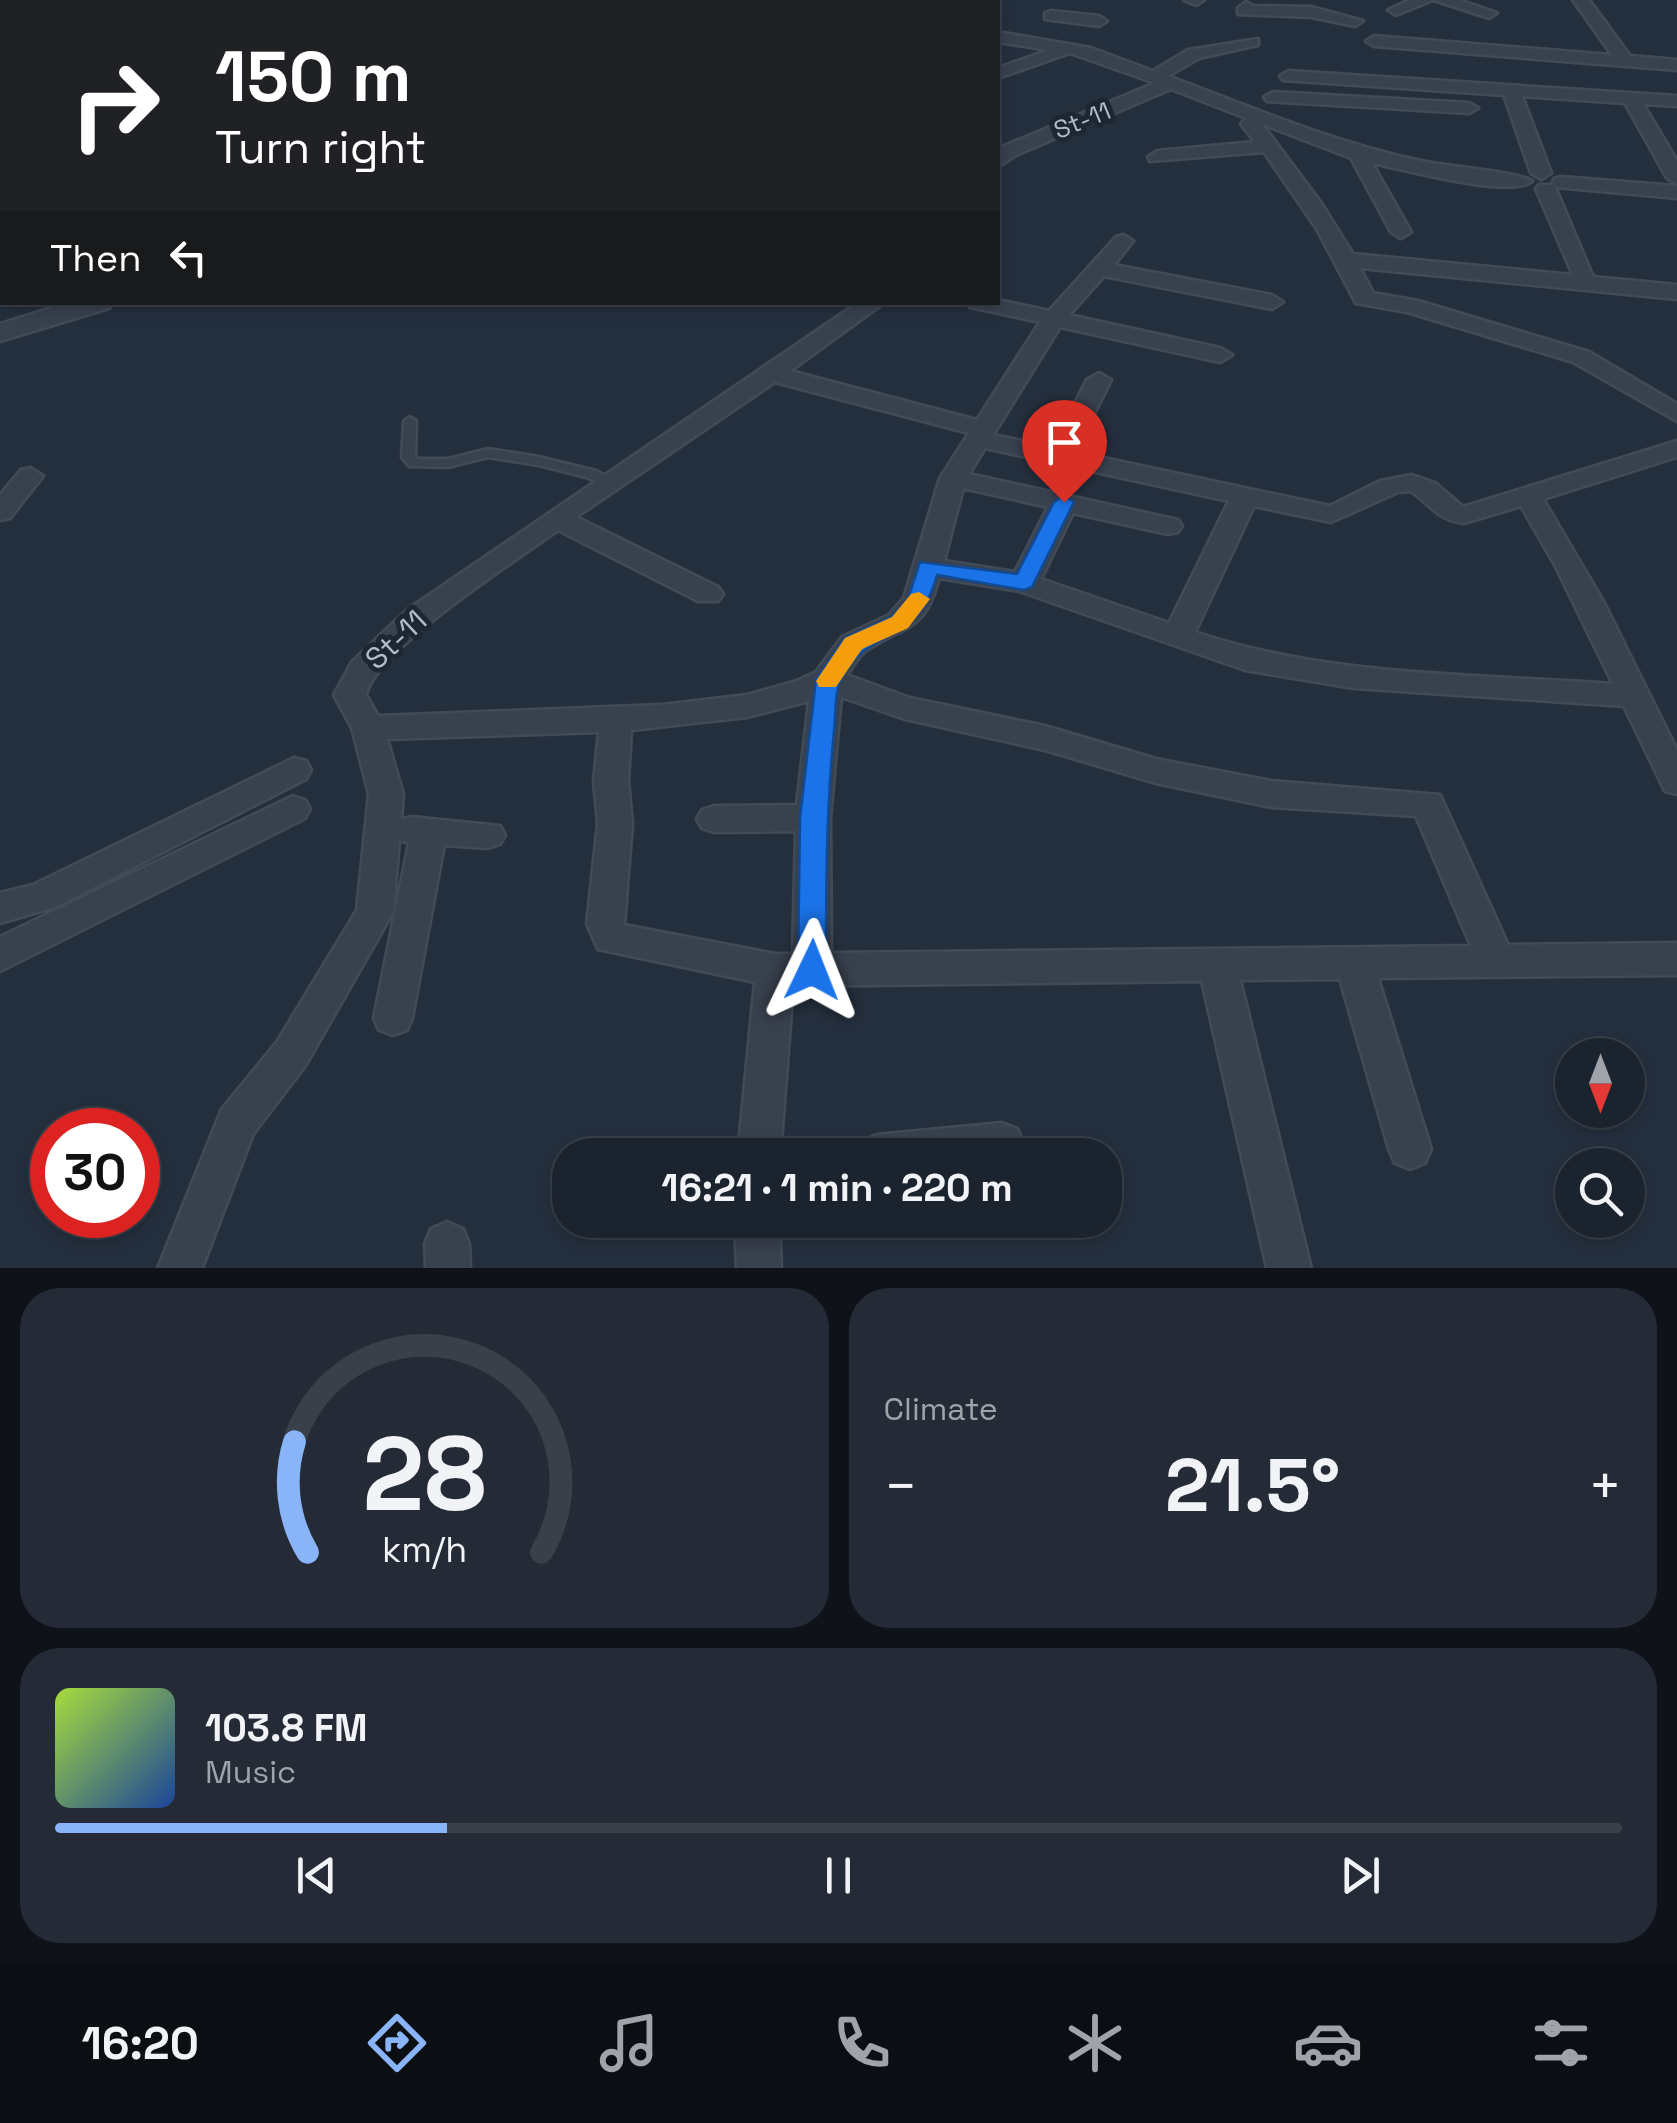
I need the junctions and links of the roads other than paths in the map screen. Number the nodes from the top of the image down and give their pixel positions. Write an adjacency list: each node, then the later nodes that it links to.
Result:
1 (1424, 0): 7 (street)
2 (1442, 0): 8 (street)
3 (1581, 0): 17 (street)
4 (1242, 6): 5 (street)
5 (1312, 6): 9 (street)
6 (1053, 8): 10 (street); 14 (street)
7 (1396, 10)
8 (1489, 13)
9 (1355, 21)
10 (1100, 22)
11 (1000, 37): 14 (street)
12 (1374, 41): 16 (street)
13 (1252, 42): 21 (street, St-11)
14 (1042, 44): 15 (street)
15 (1071, 49): 19 (street); 21 (street)
16 (1559, 56): 17 (street); 23 (street)
17 (1625, 61): 18 (street)
18 (1677, 65)
19 (1000, 72)
20 (1289, 76): 22 (street)
21 (1161, 81): 29 (street); 30 (street, St-11)
22 (1512, 90): 23 (street); 28 (street)
23 (1580, 95): 25 (street)
24 (1274, 97): 28 (street)
25 (1631, 98): 26 (street); 35 (street)
26 (1677, 101)
27 (1056, 103): 30 (street)
28 (1498, 110): 36 (street)
29 (1258, 118): 31 (street); 32 (street)
30 (1084, 119): 34 (street, St-11)
31 (1269, 146): 33 (street); 40 (street)
32 (1358, 154): 36 (street); 38 (street)
33 (1157, 157)
34 (1000, 159)
35 (1677, 178)
36 (1542, 182): 37 (street); 42 (street)
37 (1677, 192)
38 (1401, 232)
39 (1122, 241): 41 (street)
40 (1347, 260): 43 (street); 55 (street)
41 (1098, 268): 44 (street); 50 (street)
42 (1584, 275)
43 (1677, 292)
44 (1272, 302)
45 (28, 305): 49 (street)
46 (90, 305): 51 (street)
47 (870, 305): 53 (street, St-11)
48 (990, 305): 50 (street)
49 (0, 313)
50 (1053, 320): 52 (street); 57 (street)
51 (0, 333)
52 (1220, 355)
53 (772, 374): 57 (street); 62 (street, St-11)
54 (1099, 380): 59 (street)
55 (1677, 414)
56 (410, 421): 62 (lane)
57 (980, 434): 59 (street); 61 (street)
58 (1677, 449): 64 (street)
59 (1058, 458): 63 (street)
60 (30, 476): 66 (street)
61 (953, 478): 65 (street); 69 (street)
62 (613, 484): 67 (street, St-11)
63 (1245, 496): 64 (street); 72 (street)
64 (1528, 496): 74 (street)
65 (1064, 502): 68 (street); 70 (street)
66 (0, 512)
67 (556, 518): 71 (street); 76 (street, St-11)
68 (1168, 526)
69 (928, 567): 70 (street); 73 (street)
70 (1024, 582): 72 (street)
71 (708, 594)
72 (1178, 636): 74 (street)
73 (828, 680): 75 (street); 80 (street); 88 (street)
74 (1633, 696): 78 (street)
75 (616, 720): 76 (street); 91 (street)
76 (368, 728): 82 (street, St-11)
77 (294, 770): 85 (street)
78 (1677, 782)
79 (293, 809): 86 (street)
80 (813, 818): 81 (street); 91 (street)
81 (714, 819)
82 (383, 828): 83 (street); 96 (street, St-11)
83 (429, 831): 84 (street); 92 (street)
84 (488, 835)
85 (0, 908)
86 (0, 955)
87 (1677, 959): 88 (street)
88 (1498, 962): 89 (street)
89 (1355, 964): 90 (street); 94 (street)
90 (1218, 966): 91 (street); 98 (street)
91 (794, 970): 93 (street)
92 (393, 1018)
93 (763, 1138)
94 (1410, 1149)
95 (758, 1238): 97 (street)
96 (180, 1268)
97 (760, 1268)
98 (1289, 1268)

